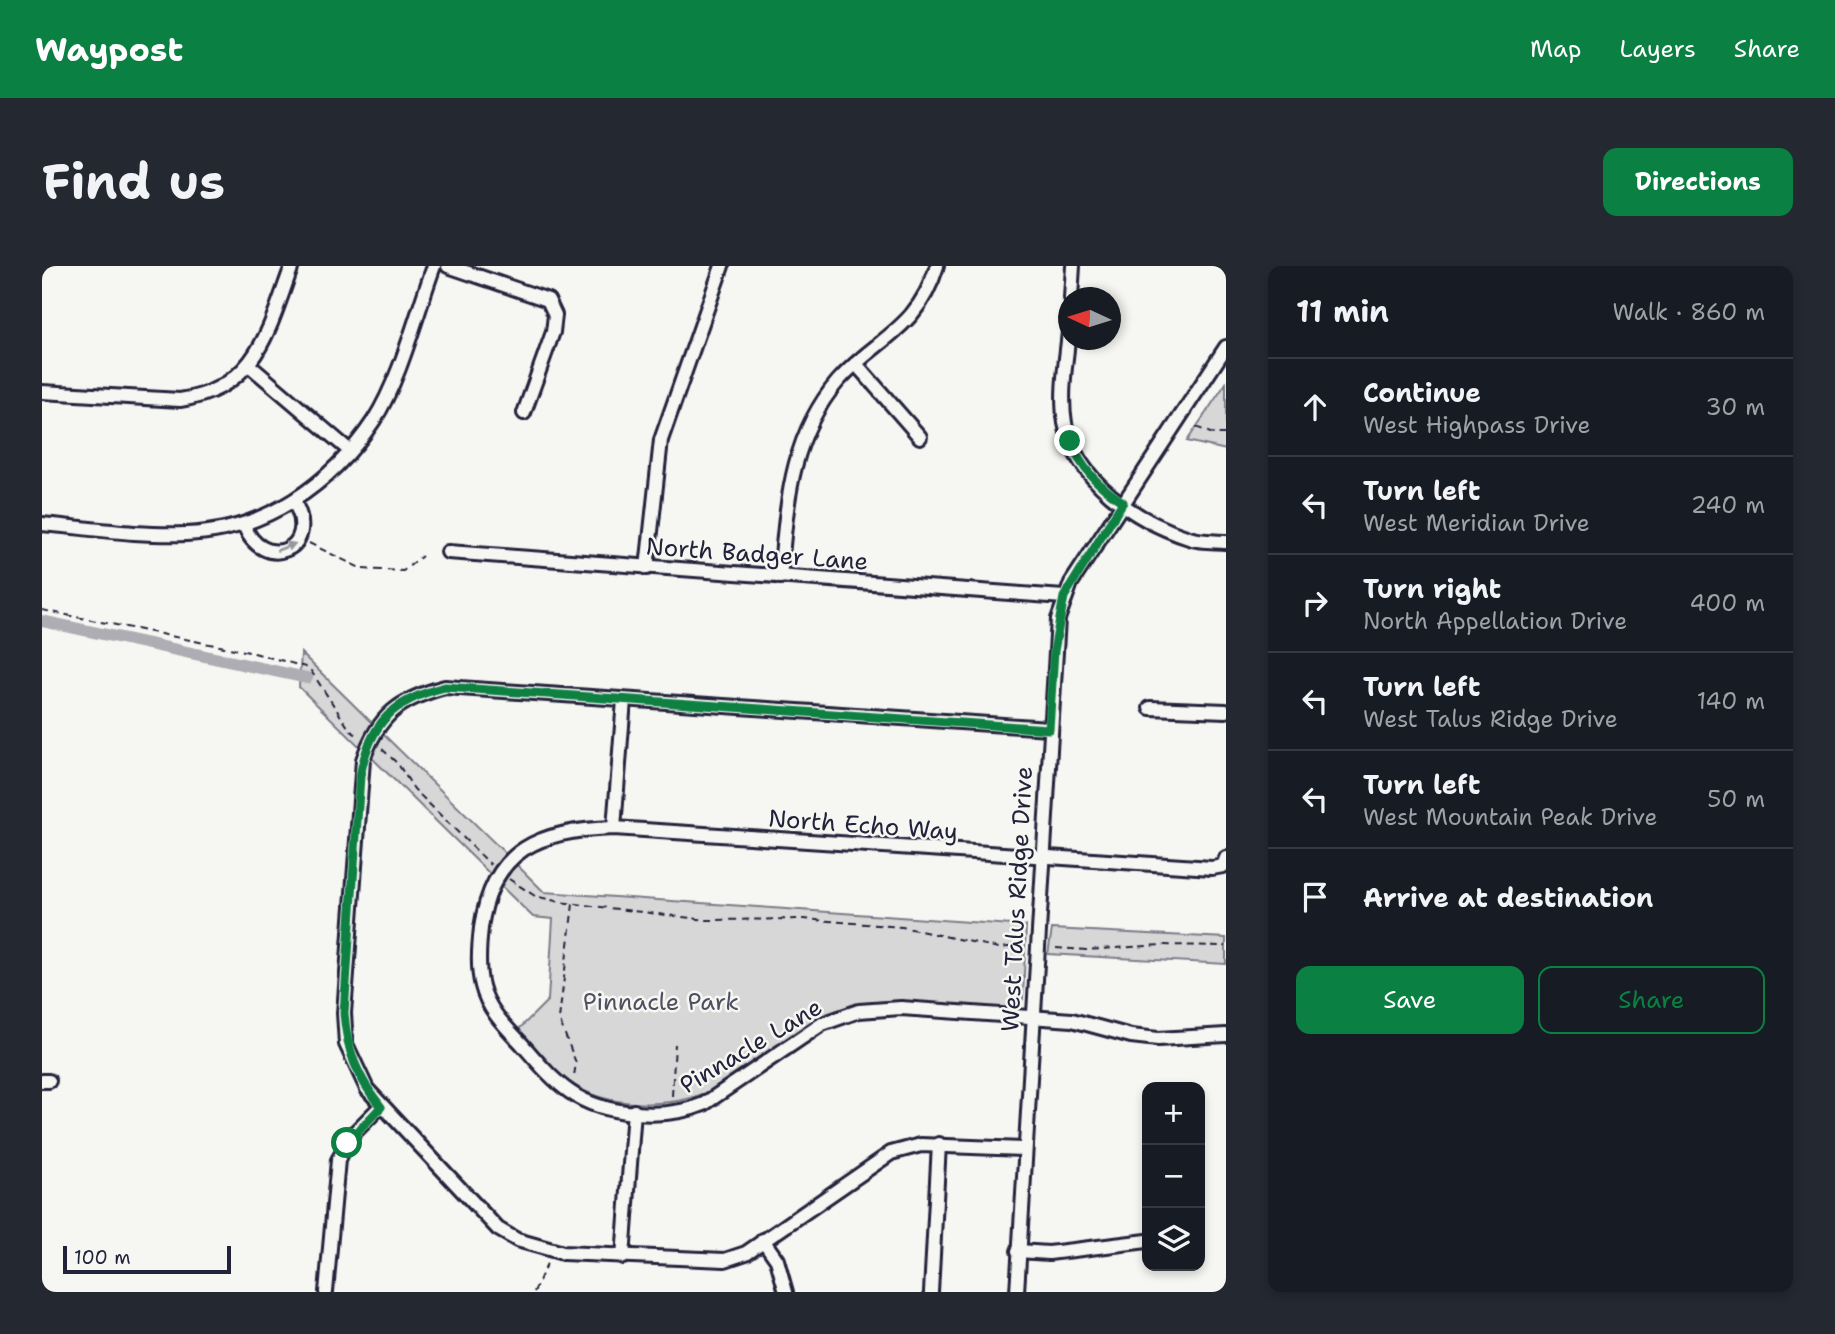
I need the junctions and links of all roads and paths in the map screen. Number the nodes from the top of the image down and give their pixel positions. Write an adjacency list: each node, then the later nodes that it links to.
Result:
1 (292, 266): 11 (street)
2 (434, 266): 17 (street)
3 (448, 266): 13 (street)
4 (722, 266): 26 (street)
5 (937, 266): 10 (street)
6 (1073, 266): 7 (street)
7 (1072, 287)
8 (1226, 347): 19 (street, West Talus Ridge Drive)
9 (1068, 350): 19 (street)
10 (856, 364): 16 (street); 27 (street)
11 (249, 365): 12 (street); 17 (street)
12 (42, 391)
13 (524, 413)
14 (1196, 427): 15 (path)
15 (1226, 434)
16 (920, 438)
17 (350, 451): 18 (street)
18 (293, 502): 21 (street); 21 (street, one-way to 18)
19 (1123, 502): 23 (street); 28 (street, West Talus Ridge Drive)
20 (42, 524): 21 (street)
21 (244, 525)
22 (306, 541): 25 (path)
23 (1226, 542)
24 (448, 552): 26 (street, North Badger Lane)
25 (422, 556)
26 (647, 568): 27 (street, North Badger Lane)
27 (780, 577): 28 (street, North Badger Lane)
28 (1064, 597): 33 (street, West Talus Ridge Drive)
29 (42, 610): 34 (path)
30 (624, 701): 33 (street); 36 (street); 50 (street)
31 (1150, 708): 32 (street)
32 (1226, 711)
33 (1049, 729): 37 (street, West Talus Ridge Drive)
34 (358, 736)
35 (382, 749): 40 (path)
36 (614, 828): 37 (street, North Echo Way); 38 (street, North Echo Way)
37 (1041, 858): 39 (street, North Echo Way); 45 (street, West Talus Ridge Drive)
38 (509, 861): 40 (street, Pinnacle Lane)
39 (1224, 862)
40 (500, 872): 41 (path); 51 (street, Pinnacle Lane)
41 (573, 904): 42 (path); 48 (path)
42 (1019, 946)
43 (1226, 946): 44 (path)
44 (1056, 948)
45 (1031, 1015): 46 (street, Pinnacle Lane); 51 (street, Pinnacle Lane); 53 (street, West Talus Ridge Drive)
46 (1226, 1035)
47 (675, 1044): 49 (path)
48 (574, 1076)
49 (672, 1096)
50 (381, 1107): 58 (street); 59 (street)
51 (634, 1111): 58 (street)
52 (939, 1144): 53 (street); 54 (street); 62 (street)
53 (1023, 1149): 56 (street, West Talus Ridge Drive)
54 (763, 1240): 58 (street); 61 (street)
55 (1142, 1242): 56 (street)
56 (1018, 1251): 63 (street, West Talus Ridge Drive)
57 (550, 1257): 60 (path)
58 (623, 1257)
59 (326, 1292)
60 (534, 1292)
61 (786, 1292)
62 (931, 1292)
63 (1017, 1292)

